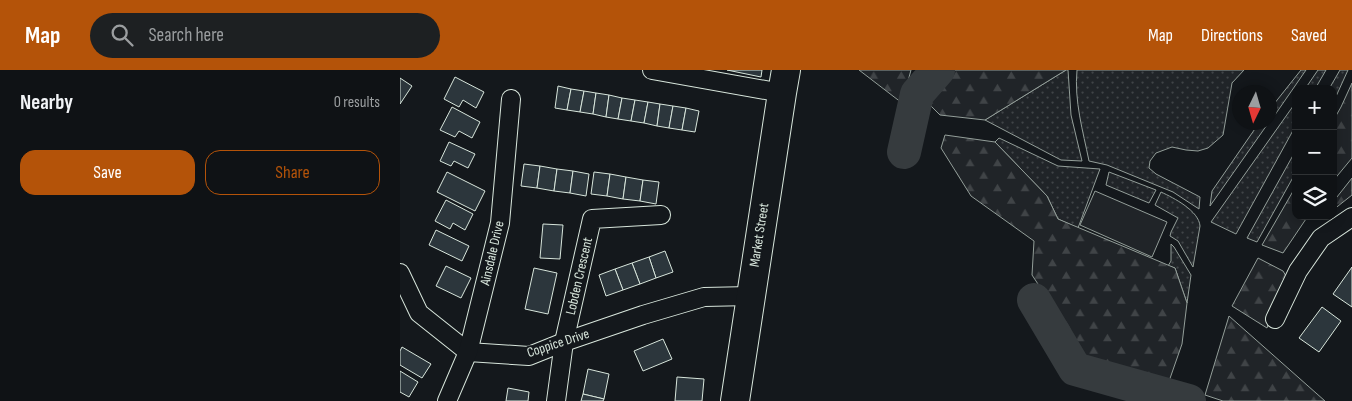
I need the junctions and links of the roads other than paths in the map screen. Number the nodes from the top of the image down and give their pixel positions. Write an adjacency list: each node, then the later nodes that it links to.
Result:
1 (652, 70): 2 (street)
2 (784, 82): 7 (main road, Market Street)
3 (511, 99): 10 (street, Ainsdale Drive)
4 (661, 214): 9 (street, Lobden Crescent)
5 (1352, 217): 8 (street)
6 (400, 273): 10 (street)
7 (750, 296): 9 (street, Coppice Drive); 13 (main road, Market Street)
8 (1274, 319)
9 (564, 342): 10 (street, Coppice Drive); 12 (street, Lobden Crescent)
10 (468, 352): 11 (street, Ainsdale Drive)
11 (447, 401)
12 (556, 401)
13 (735, 401)

